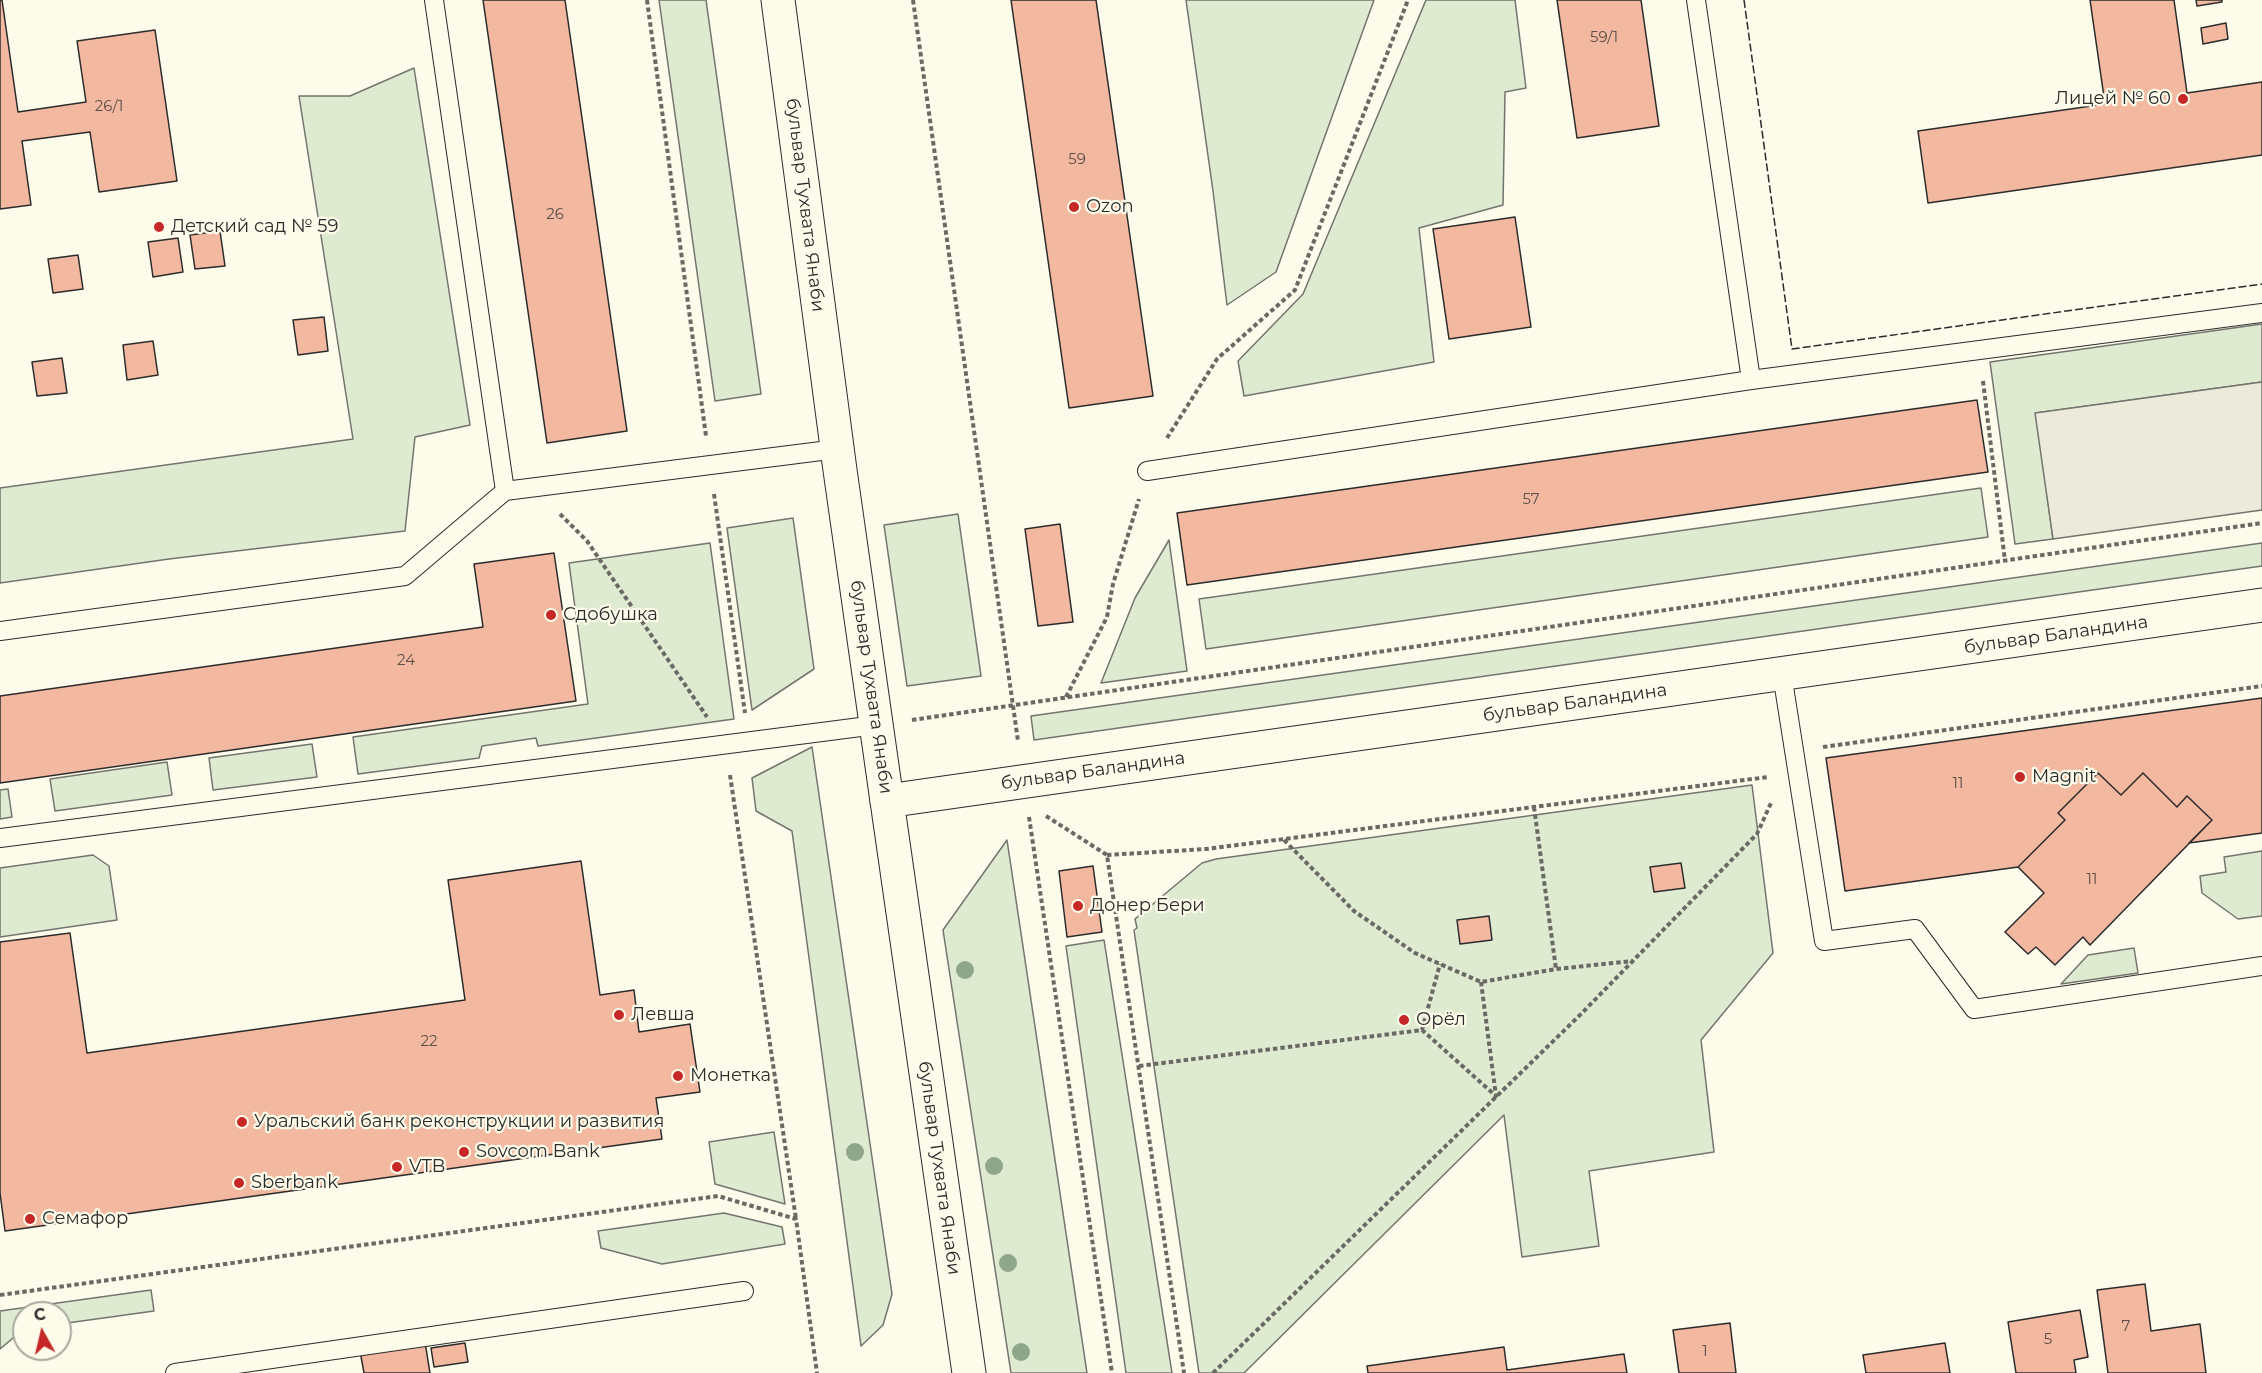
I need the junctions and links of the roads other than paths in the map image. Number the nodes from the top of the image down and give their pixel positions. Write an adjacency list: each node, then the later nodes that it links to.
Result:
1 (434, 0): 8 (lane)
2 (778, 0): 6 (main road, бульвар Тухвата Янаби)
3 (1696, 0): 5 (lane)
4 (2262, 313): 5 (lane)
5 (1751, 380): 7 (lane)
6 (837, 449): 8 (lane); 12 (main road, бульвар Тухвата Янаби)
7 (1147, 471)
8 (504, 491): 10 (lane)
9 (2262, 605): 11 (main road, бульвар Баландина)
10 (0, 631)
11 (1782, 674): 13 (main road, бульвар Баландина); 15 (lane)
12 (876, 725): 13 (main road, бульвар Тухвата Янаби); 14 (lane)
13 (887, 801): 18 (main road, бульвар Тухвата Янаби)
14 (0, 838)
15 (2262, 966)
16 (744, 1291): 17 (lane)
17 (175, 1373)
18 (969, 1373)

